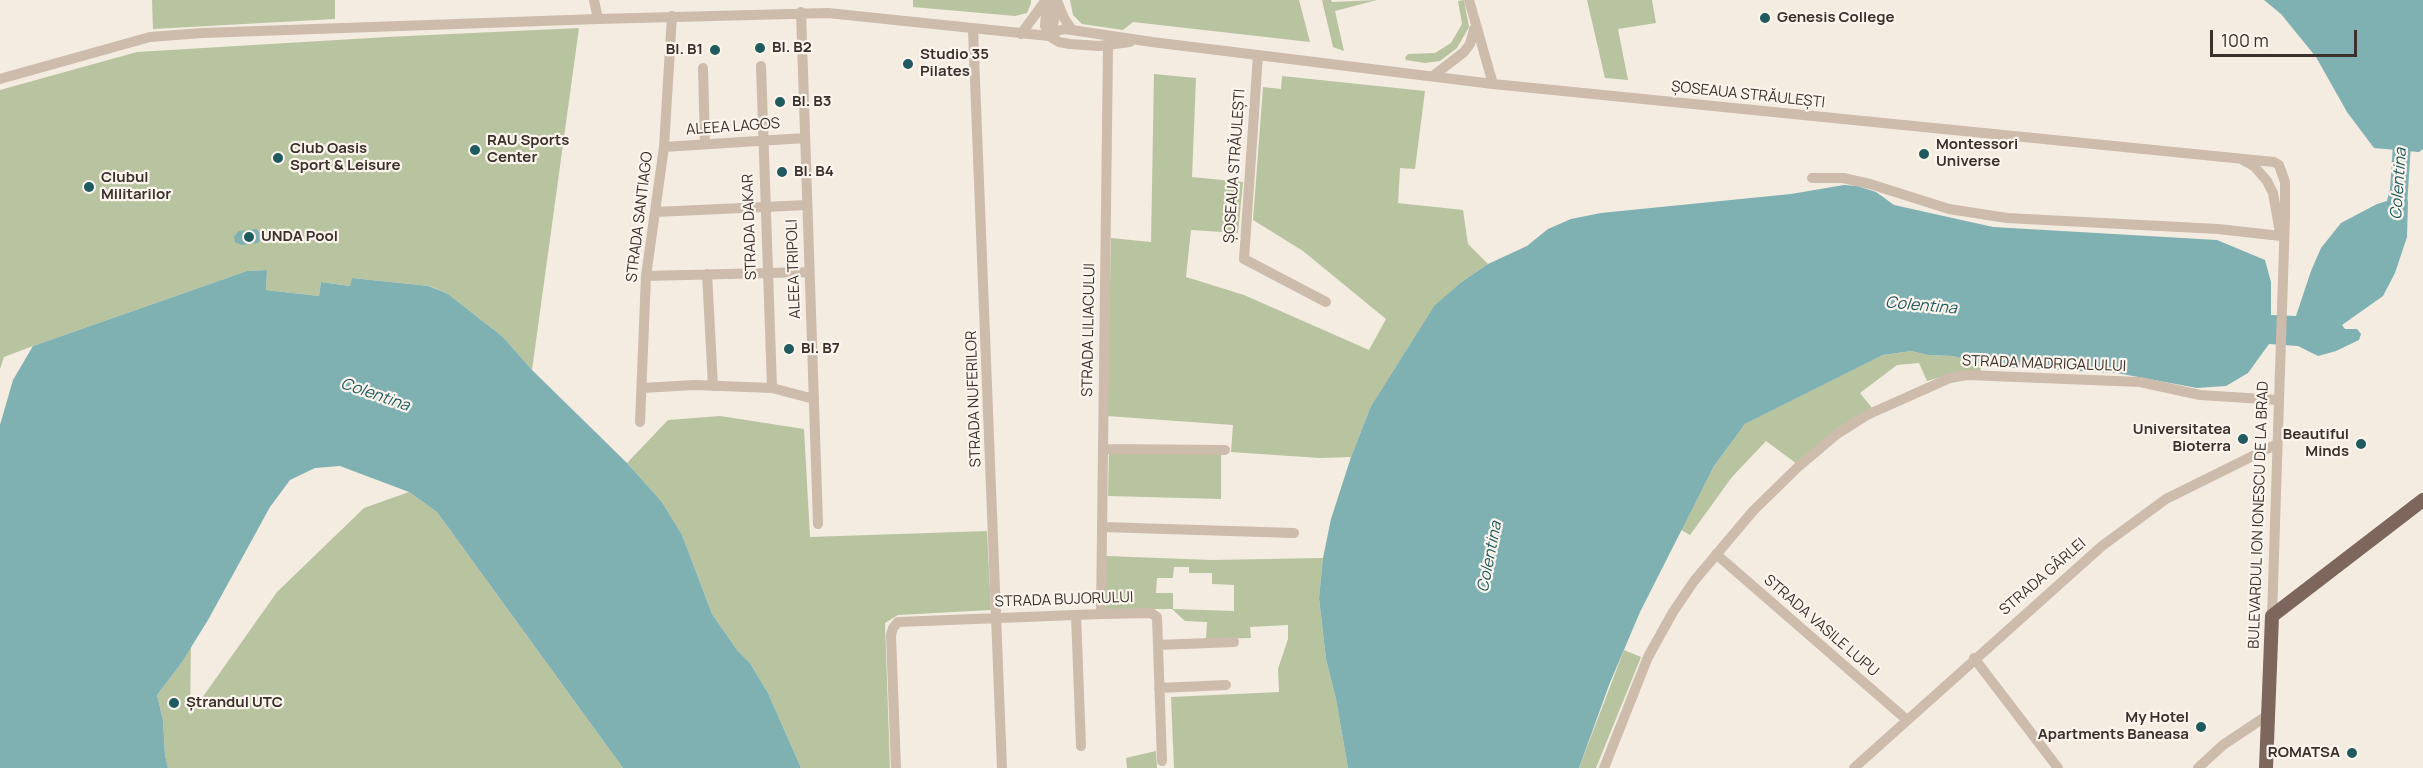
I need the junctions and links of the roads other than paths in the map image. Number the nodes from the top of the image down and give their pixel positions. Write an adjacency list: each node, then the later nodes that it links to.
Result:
1 (594, 0): 8 (street)
2 (1047, 0): 12 (street); 13 (street)
3 (1056, 0): 11 (street); 13 (street)
4 (1469, 0): 9 (street)
5 (1474, 0): 17 (street)
6 (801, 12): 7 (street, ȘOSEAUA STRĂULEȘTI); 10 (street, ȘOSEAUA STRĂULEȘTI); 23 (street, ALEEA TRIPOLI)
7 (672, 16): 8 (street, ȘOSEAUA STRĂULEȘTI); 26 (street, STRADA SANTIAGO)
8 (598, 18): 21 (street, ȘOSEAUA STRĂULEȘTI)
9 (1474, 19): 17 (street); 20 (street)
10 (973, 29): 12 (street, ȘOSEAUA STRĂULEȘTI); 56 (street, STRADA NUFERILOR)
11 (1072, 30): 13 (street, ȘOSEAUA STRĂULEȘTI); 14 (street, ȘOSEAUA STRĂULEȘTI)
12 (1021, 34): 13 (street, ȘOSEAUA STRĂULEȘTI)
13 (1049, 36): 15 (street, ȘOSEAUA STRĂULEȘTI)
14 (1139, 41): 15 (street, ȘOSEAUA STRĂULEȘTI); 16 (street, ȘOSEAUA STRĂULEȘTI)
15 (1108, 46): 46 (street, STRADA LILIACULUI)
16 (1258, 55): 20 (street, ȘOSEAUA STRĂULEȘTI); 38 (street, ȘOSEAUA STRĂULEȘTI)
17 (1487, 60): 22 (street)
18 (761, 66): 24 (street, STRADA DAKAR)
19 (703, 68): 25 (street)
20 (1433, 76): 22 (street, ȘOSEAUA STRĂULEȘTI)
21 (0, 79)
22 (1493, 84): 27 (street, ȘOSEAUA STRĂULEȘTI)
23 (805, 138): 24 (street, ALEEA LAGOS); 29 (street, ALEEA TRIPOLI)
24 (763, 141): 25 (street, ALEEA LAGOS); 30 (street, STRADA DAKAR)
25 (705, 144): 26 (street, ALEEA LAGOS)
26 (664, 147): 31 (street, STRADA SANTIAGO)
27 (2236, 158): 32 (street, BULEVARDUL ION IONESCU DE LA BRAD); 33 (street, BULEVARDUL ION IONESCU DE LA BRAD)
28 (1812, 178): 32 (street)
29 (807, 205): 30 (street); 34 (street, ALEEA TRIPOLI)
30 (764, 206): 31 (street); 35 (street, STRADA DAKAR)
31 (655, 212): 37 (street, STRADA SANTIAGO)
32 (2281, 236): 33 (street, BULEVARDUL ION IONESCU DE LA BRAD)
33 (2285, 262): 43 (street, BULEVARDUL ION IONESCU DE LA BRAD)
34 (809, 272): 35 (street); 42 (street, ALEEA TRIPOLI)
35 (766, 273): 36 (street); 41 (street, STRADA DAKAR)
36 (707, 274): 37 (street); 39 (street)
37 (646, 276): 40 (street, STRADA SANTIAGO)
38 (1326, 302)
39 (713, 386): 40 (street); 41 (street)
40 (642, 388): 44 (street, STRADA SANTIAGO)
41 (772, 388): 42 (street)
42 (814, 399): 49 (street, ALEEA TRIPOLI)
43 (2279, 400): 45 (street, BULEVARDUL ION IONESCU DE LA BRAD); 52 (street, STRADA MADRIGALULUI)
44 (640, 422)
45 (2277, 444): 55 (street, BULEVARDUL ION IONESCU DE LA BRAD); 59 (street, STRADA GÂRLEI)
46 (1103, 449): 47 (street); 50 (street, STRADA LILIACULUI)
47 (1225, 450)
48 (2423, 500): 55 (main road)
49 (818, 524)
50 (1102, 527): 51 (street); 53 (street, STRADA LILIACULUI)
51 (1294, 533)
52 (1716, 554): 63 (street, STRADA VASILE LUPU); 68 (street, STRADA MADRIGALULUI)
53 (1101, 614): 54 (street, STRADA BUJORULUI); 58 (street, STRADA BUJORULUI)
54 (1076, 615): 56 (street, STRADA BUJORULUI); 64 (street)
55 (2272, 616): 62 (main road, BULEVARDUL ION IONESCU DE LA BRAD)
56 (998, 617): 66 (street, STRADA BUJORULUI); 67 (street, STRADA NUFERILOR)
57 (1234, 642): 58 (street)
58 (1158, 645): 61 (street, STRADA BUJORULUI)
59 (1974, 658): 63 (street, STRADA GÂRLEI); 70 (street)
60 (1226, 685): 61 (street)
61 (1159, 688): 65 (street, STRADA BUJORULUI)
62 (2268, 715): 71 (street); 72 (main road, BULEVARDUL ION IONESCU DE LA BRAD)
63 (1907, 720): 69 (street, STRADA GÂRLEI)
64 (1081, 746)
65 (1162, 761)
66 (896, 768)
67 (1002, 768)
68 (1604, 768)
69 (1854, 768)
70 (2058, 768)
71 (2198, 768)
72 (2266, 768)

